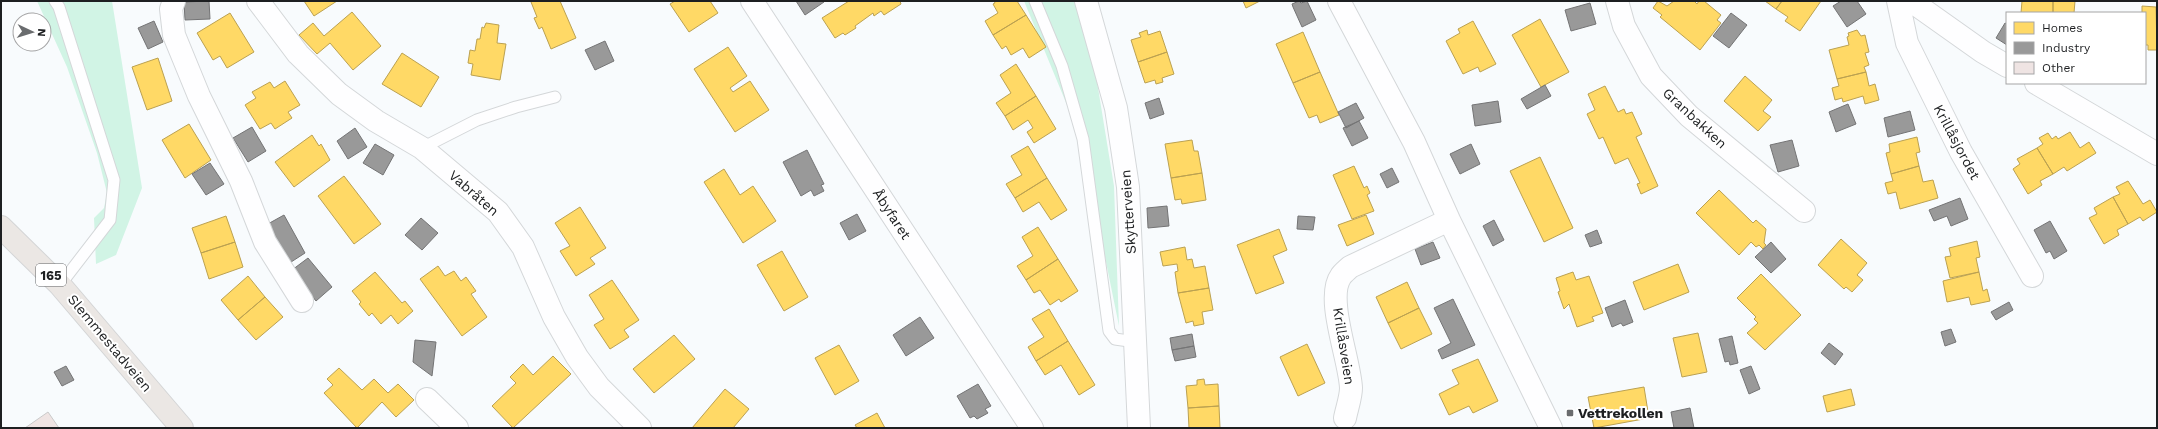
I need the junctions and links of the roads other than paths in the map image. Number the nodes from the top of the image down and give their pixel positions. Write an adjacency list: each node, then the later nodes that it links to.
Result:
1 (55, 1): 20 (lane)
2 (174, 1): 21 (street)
3 (258, 1): 14 (street, Vabråten)
4 (752, 1): 28 (street, Åbyfaret)
5 (1035, 1): 22 (lane)
6 (1086, 1): 22 (street, Skytterveien)
7 (1339, 1): 17 (street)
8 (1617, 1): 16 (street, Granbakken)
9 (1898, 1): 19 (street, Krillåsjordet)
10 (1911, 1): 11 (street)
11 (2006, 65)
12 (2038, 84): 15 (street)
13 (555, 97): 14 (lane)
14 (422, 148): 27 (street, Vabråten)
15 (2157, 154)
16 (1804, 211)
17 (1449, 220): 24 (street, Krillåsveien); 30 (street)
18 (1, 227): 20 (main road, Slemmestadveien / 165)
19 (2032, 276)
20 (60, 285): 25 (main road, Slemmestadveien / 165)
21 (302, 301)
22 (1136, 342): 29 (street, Skytterveien)
23 (427, 399): 26 (street)
24 (1345, 418)
25 (182, 428)
26 (457, 428)
27 (640, 428)
28 (1032, 428)
29 (1139, 428)
30 (1551, 428)

